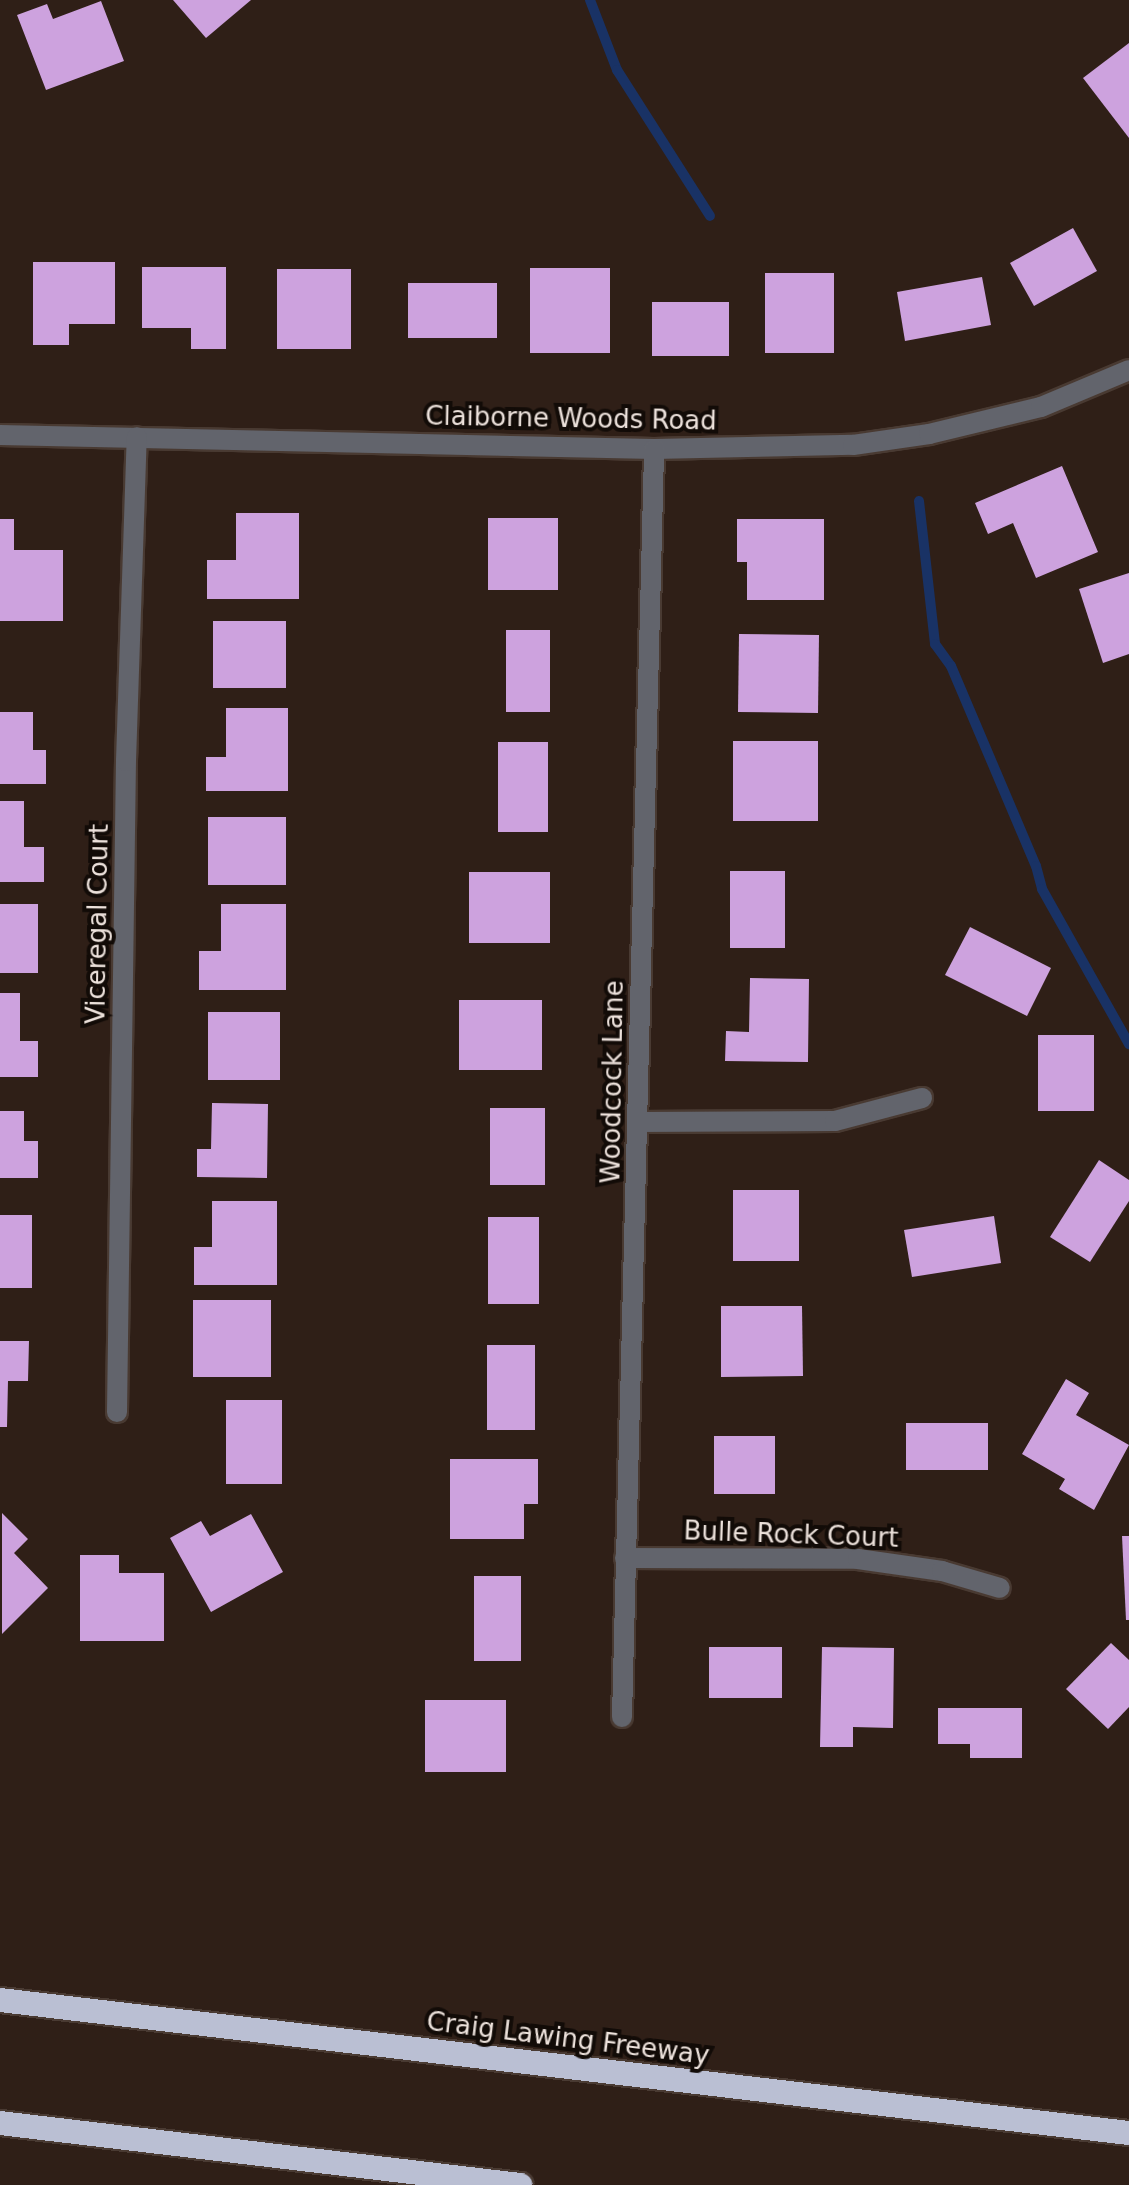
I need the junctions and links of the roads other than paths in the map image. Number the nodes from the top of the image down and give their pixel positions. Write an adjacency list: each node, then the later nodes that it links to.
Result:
1 (1129, 370): 4 (street, Claiborne Woods Road)
2 (0, 435): 3 (street, Claiborne Woods Road)
3 (137, 437): 4 (street, Claiborne Woods Road); 7 (street, Viceregal Court)
4 (654, 449): 6 (street, Woodcock Lane)
5 (922, 1098): 6 (street)
6 (638, 1122): 8 (street, Woodcock Lane)
7 (117, 1412)
8 (625, 1558): 9 (street, Bulle Rock Court); 10 (street, Woodcock Lane)
9 (1000, 1588)
10 (622, 1717)
11 (0, 2000): 13 (highway, Craig Lawing Freeway)
12 (0, 2123): 14 (highway)
13 (1129, 2133)
14 (520, 2185)

